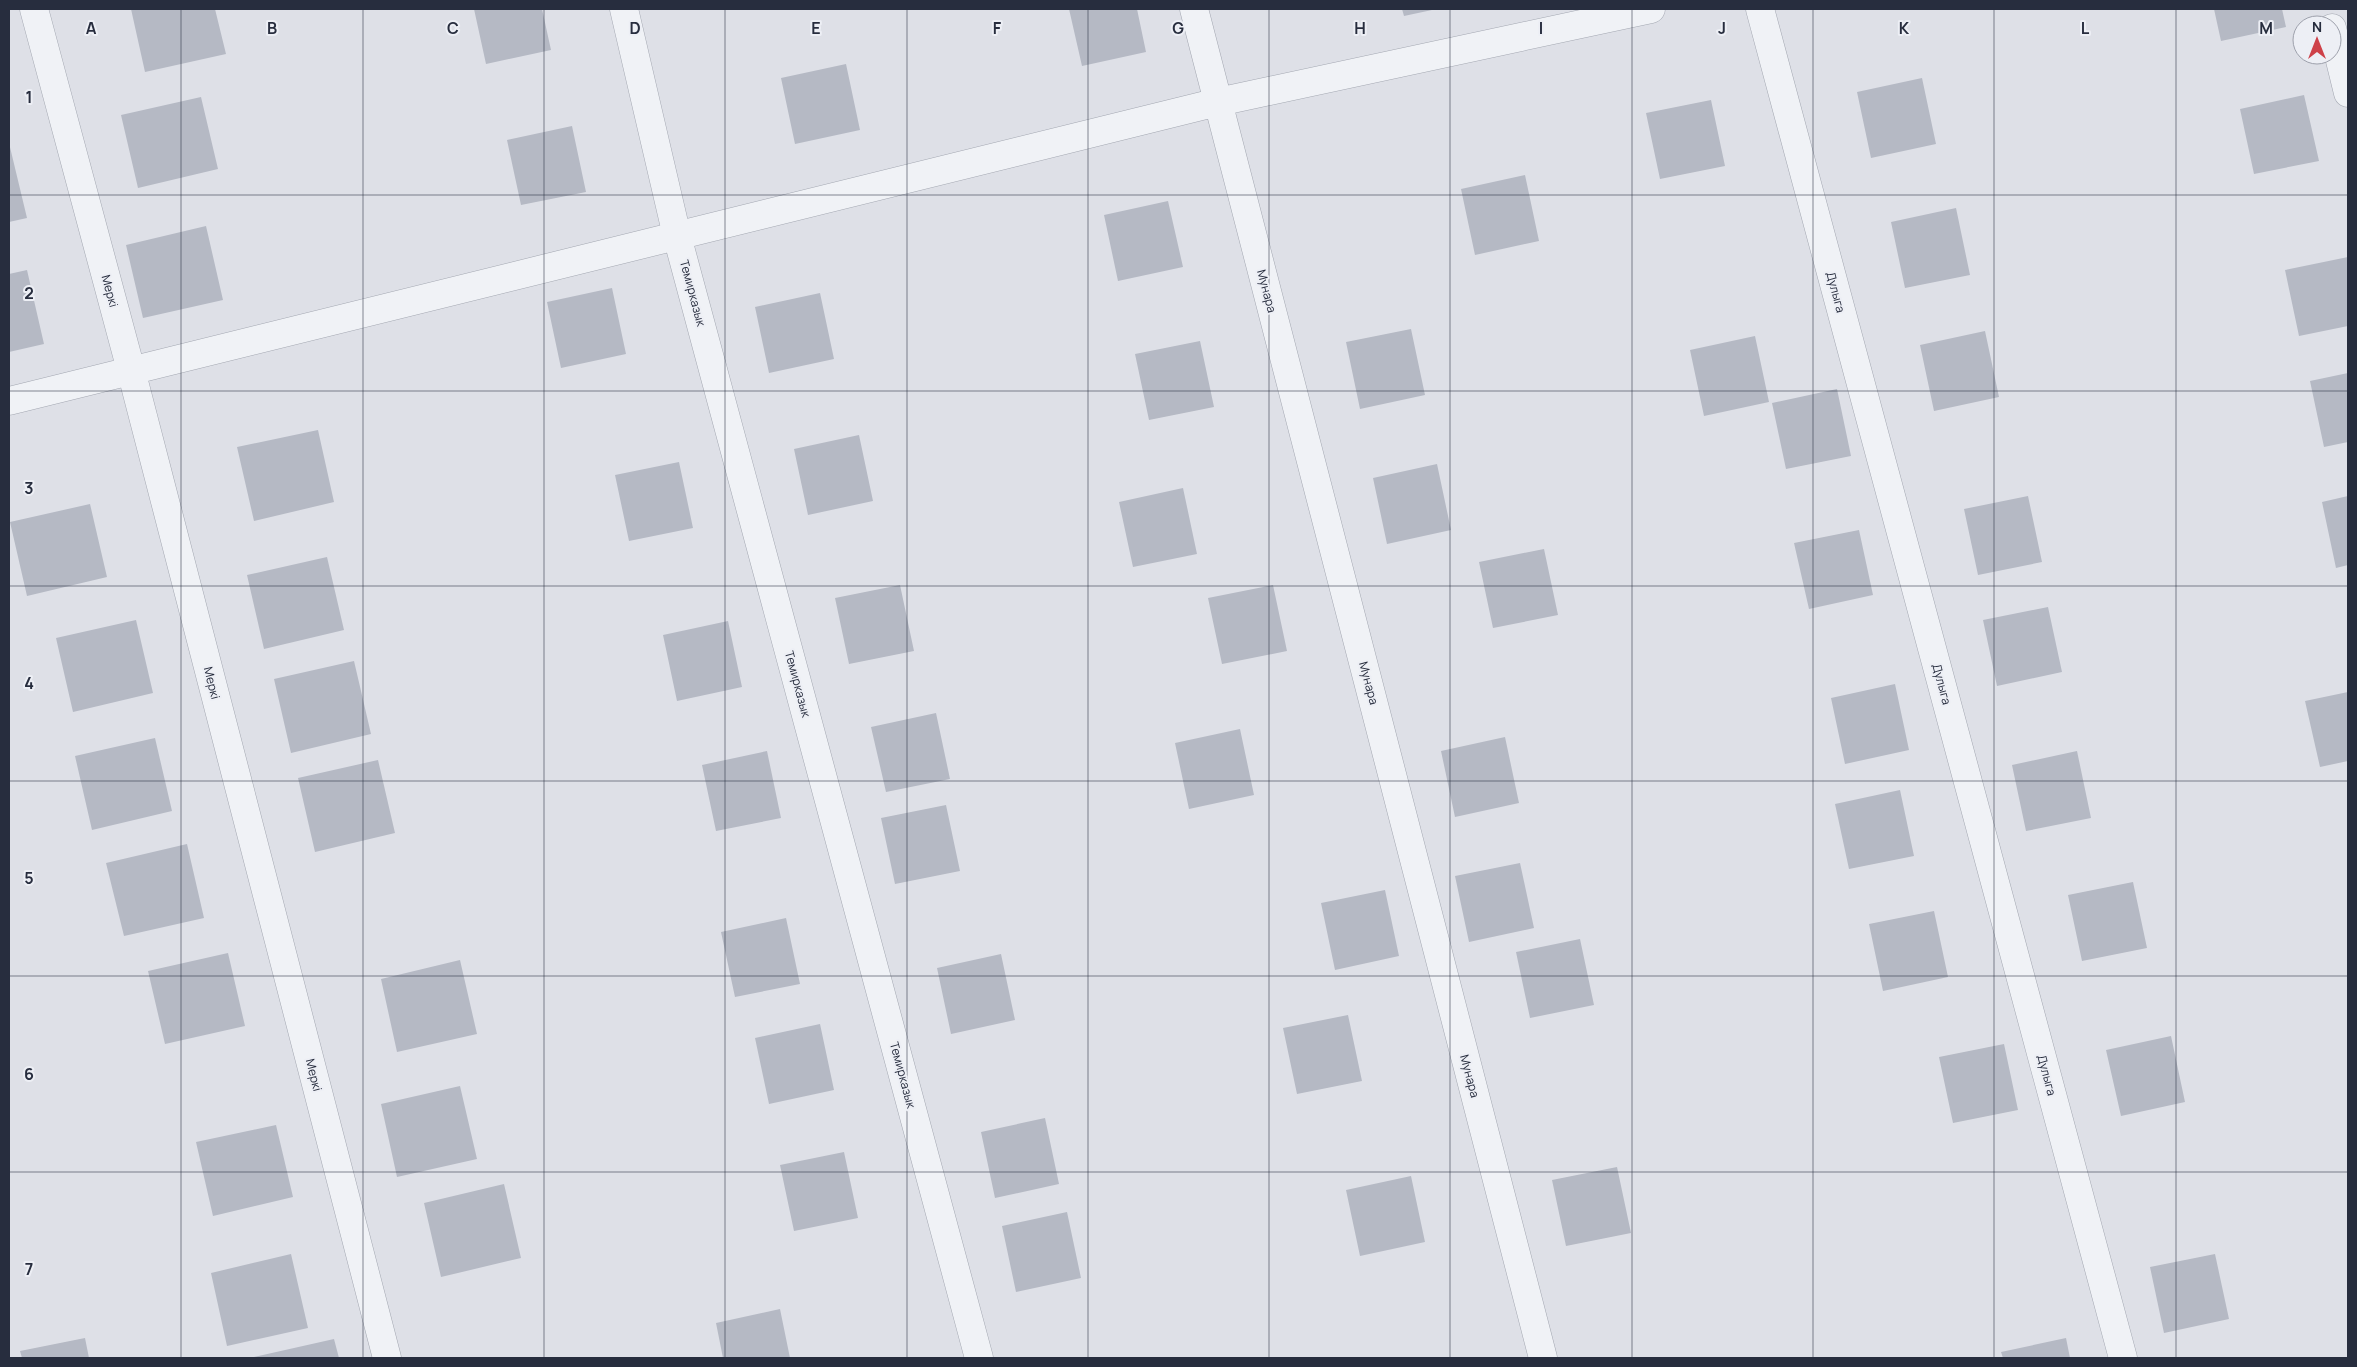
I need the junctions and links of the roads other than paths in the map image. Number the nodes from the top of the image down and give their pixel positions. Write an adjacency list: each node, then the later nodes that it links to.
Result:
1 (34, 9): 10 (street, Меркі)
2 (624, 9): 9 (street, Темирказык)
3 (1194, 9): 8 (street, Мунара)
4 (1651, 9): 8 (street)
5 (1760, 9): 15 (street, Дулыга)
6 (2341, 65): 7 (street)
7 (2348, 92)
8 (1218, 102): 9 (street); 14 (street, Мунара)
9 (677, 236): 10 (street); 13 (street, Темирказык)
10 (131, 370): 11 (street); 12 (street, Меркі)
11 (9, 401)
12 (387, 1358)
13 (979, 1358)
14 (1543, 1358)
15 (2123, 1358)

